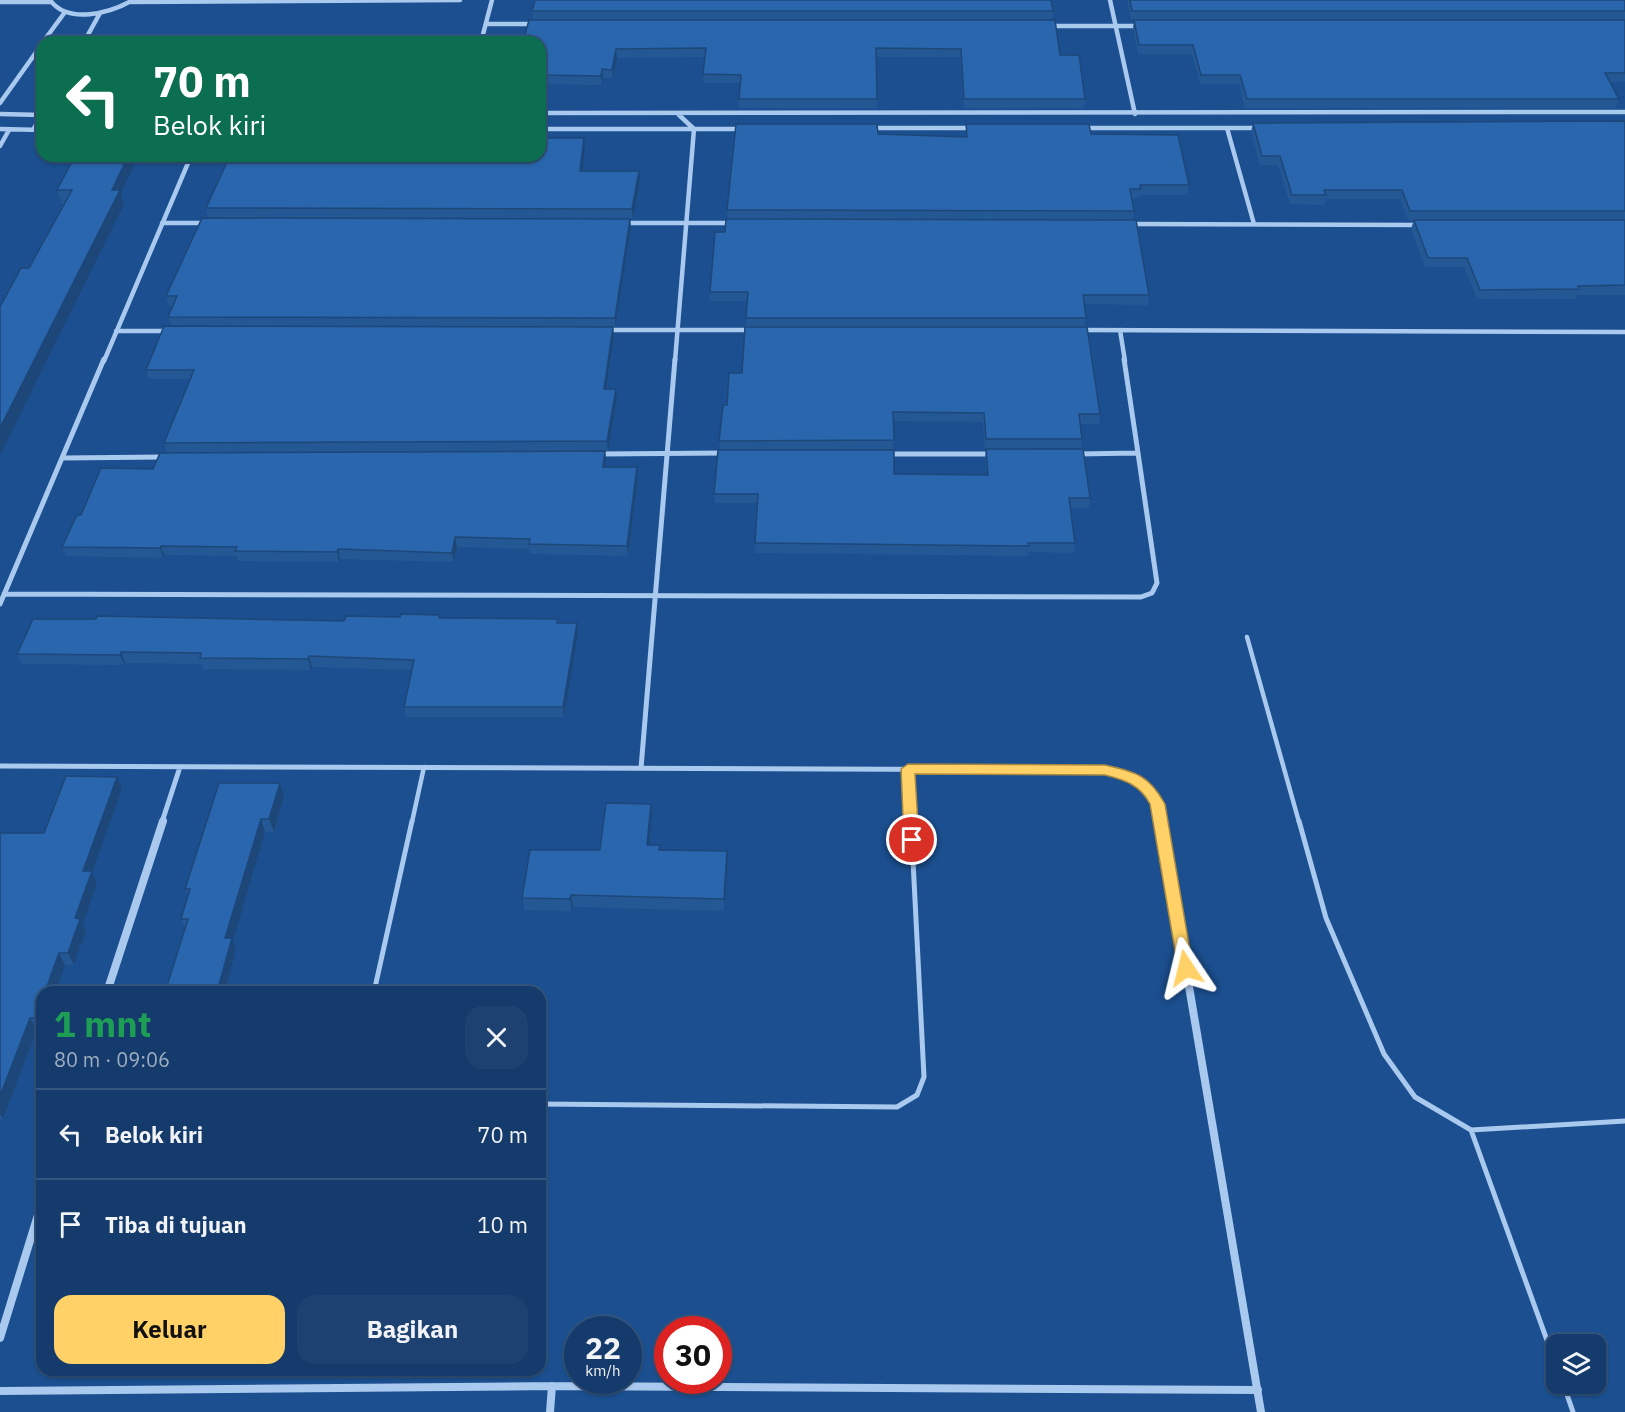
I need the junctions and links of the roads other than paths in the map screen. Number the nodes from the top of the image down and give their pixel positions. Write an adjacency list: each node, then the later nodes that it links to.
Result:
1 (460, 0): 5 (street)
2 (492, 0): 9 (street)
3 (1110, 0): 12 (street)
4 (50, 1): 6 (street); 7 (street)
5 (133, 1): 8 (street)
6 (0, 2)
7 (65, 12): 8 (street); 14 (street)
8 (100, 13): 15 (street)
9 (486, 24): 10 (street); 16 (street)
10 (545, 24)
11 (1044, 26): 12 (street)
12 (1115, 26): 13 (street); 24 (street)
13 (1151, 26)
14 (48, 36)
15 (87, 36)
16 (483, 36)
17 (36, 53): 18 (street)
18 (0, 103)
19 (1625, 112): 25 (street)
20 (546, 113): 21 (street)
21 (678, 113): 24 (street); 35 (street)
22 (0, 114): 23 (street)
23 (36, 114)
24 (1135, 114): 25 (street)
25 (1164, 114): 30 (street)
26 (36, 125): 38 (street)
27 (860, 128): 28 (street)
28 (978, 128)
29 (1072, 128): 30 (street)
30 (1166, 128): 31 (street)
31 (1227, 128): 32 (street); 48 (street)
32 (1262, 128)
33 (0, 129): 37 (street)
34 (546, 129): 35 (street)
35 (694, 129): 36 (street); 45 (street)
36 (753, 129)
37 (9, 130): 38 (street); 40 (street)
38 (33, 130): 39 (street)
39 (36, 130)
40 (0, 146)
41 (188, 162): 42 (street)
42 (162, 223): 43 (street); 55 (street)
43 (210, 223)
44 (615, 223): 45 (street)
45 (687, 223): 46 (street); 50 (street)
46 (746, 223)
47 (1124, 224): 48 (street)
48 (1254, 224): 49 (street)
49 (1421, 225)
50 (678, 329): 51 (street); 52 (street); 58 (street)
51 (594, 330)
52 (761, 330)
53 (1073, 330): 54 (street)
54 (1120, 330): 57 (street); 60 (street)
55 (116, 331): 56 (street); 66 (street)
56 (176, 331)
57 (1625, 332)
58 (667, 453): 59 (street); 61 (street); 68 (street)
59 (738, 453)
60 (1138, 453): 64 (street); 68 (street)
61 (596, 454)
62 (880, 454): 63 (street)
63 (999, 454)
64 (1070, 454)
65 (169, 457): 66 (street)
66 (62, 458): 67 (street)
67 (4, 594): 68 (street); 69 (street)
68 (655, 596): 74 (street)
69 (0, 604)
70 (1247, 637): 80 (lane)
71 (0, 766): 72 (street)
72 (180, 767): 73 (street); 76 (street)
73 (424, 767): 74 (street); 77 (lane)
74 (641, 768): 75 (street)
75 (908, 769): 78 (lane); 85 (street)
76 (109, 986)
77 (375, 986)
78 (546, 1104)
79 (1625, 1121): 80 (lane)
80 (1471, 1130): 83 (lane)
81 (36, 1221): 82 (street)
82 (0, 1338)
83 (1546, 1338)
84 (552, 1386): 85 (street); 86 (street); 88 (street)
85 (1258, 1390): 89 (street)
86 (0, 1391)
87 (1567, 1394): 90 (lane)
88 (550, 1412)
89 (1262, 1412)
90 (1573, 1412)

